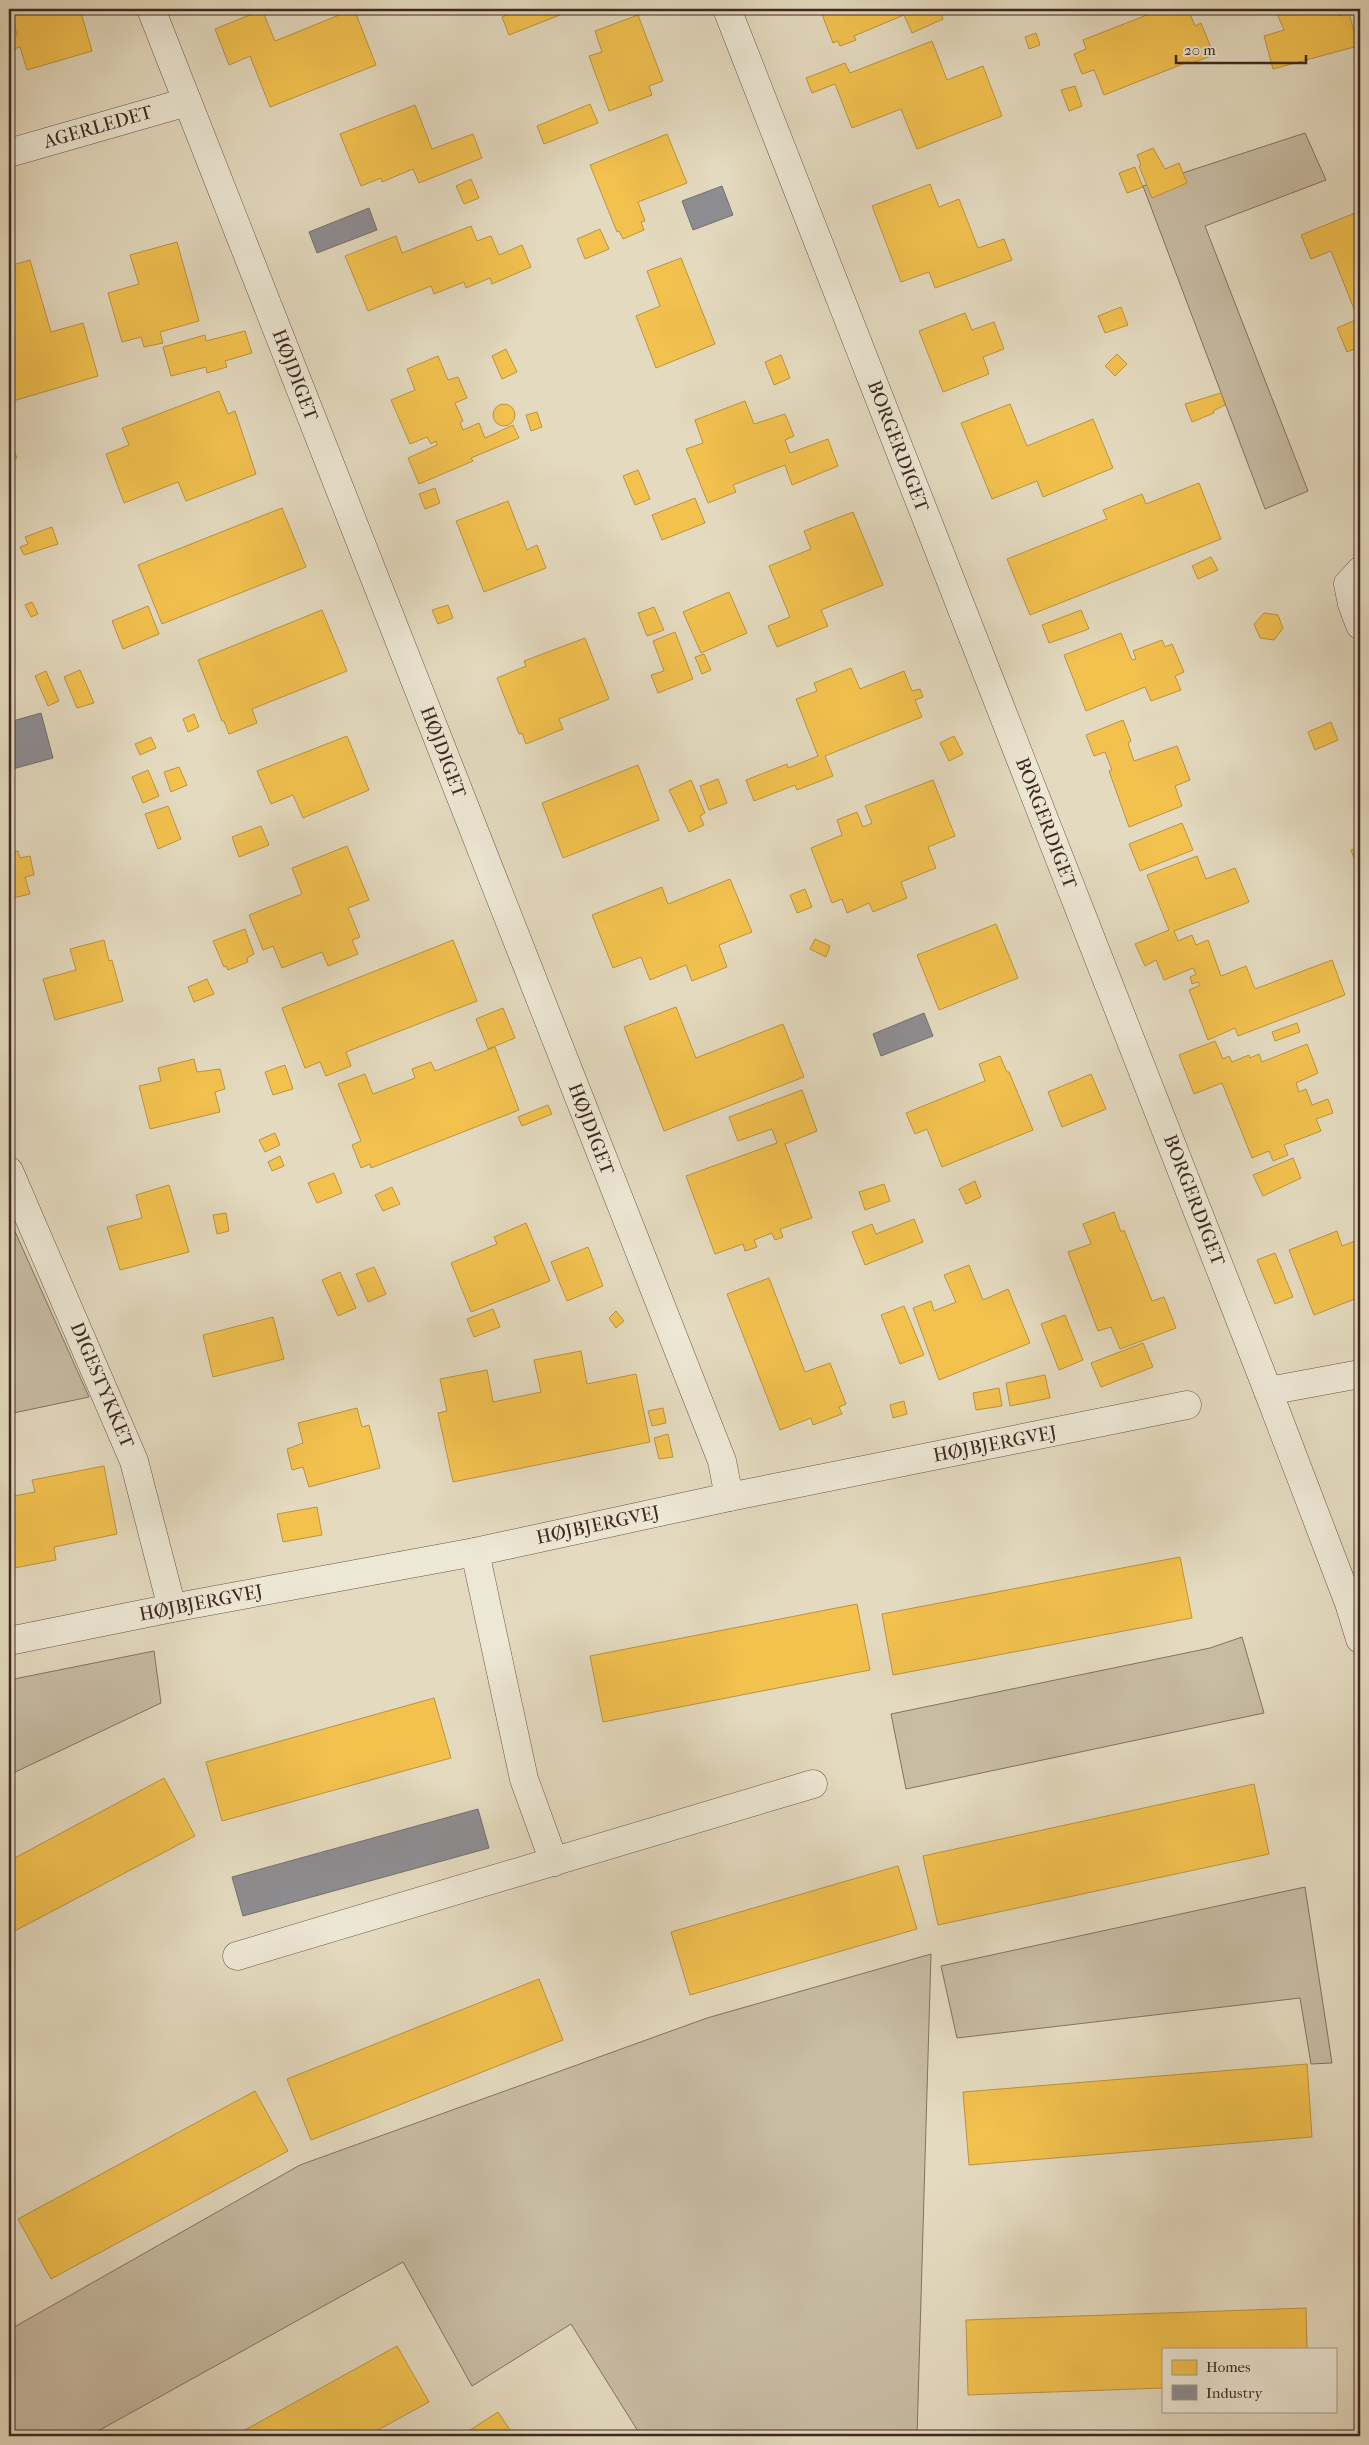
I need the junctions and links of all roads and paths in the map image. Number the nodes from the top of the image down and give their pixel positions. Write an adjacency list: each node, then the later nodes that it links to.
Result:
1 (151, 9): 3 (street, HØJDIGET)
2 (727, 9): 9 (street, BORGERDIGET)
3 (187, 102): 4 (street, AGERLEDET); 11 (street, HØJDIGET)
4 (9, 153)
5 (1360, 571): 6 (street)
6 (1360, 625)
7 (9, 1171): 13 (street, DIGESTYKKET)
8 (1360, 1374): 9 (street)
9 (1268, 1391): 14 (street, BORGERDIGET)
10 (1187, 1405): 11 (street, HØJBJERGVEJ)
11 (729, 1497): 12 (street, HØJBJERGVEJ)
12 (475, 1552): 13 (street, HØJBJERGVEJ); 17 (street)
13 (172, 1608): 15 (street, HØJBJERGVEJ)
14 (1360, 1639)
15 (9, 1641)
16 (812, 1784): 17 (street)
17 (554, 1862): 18 (street)
18 (237, 1956)

